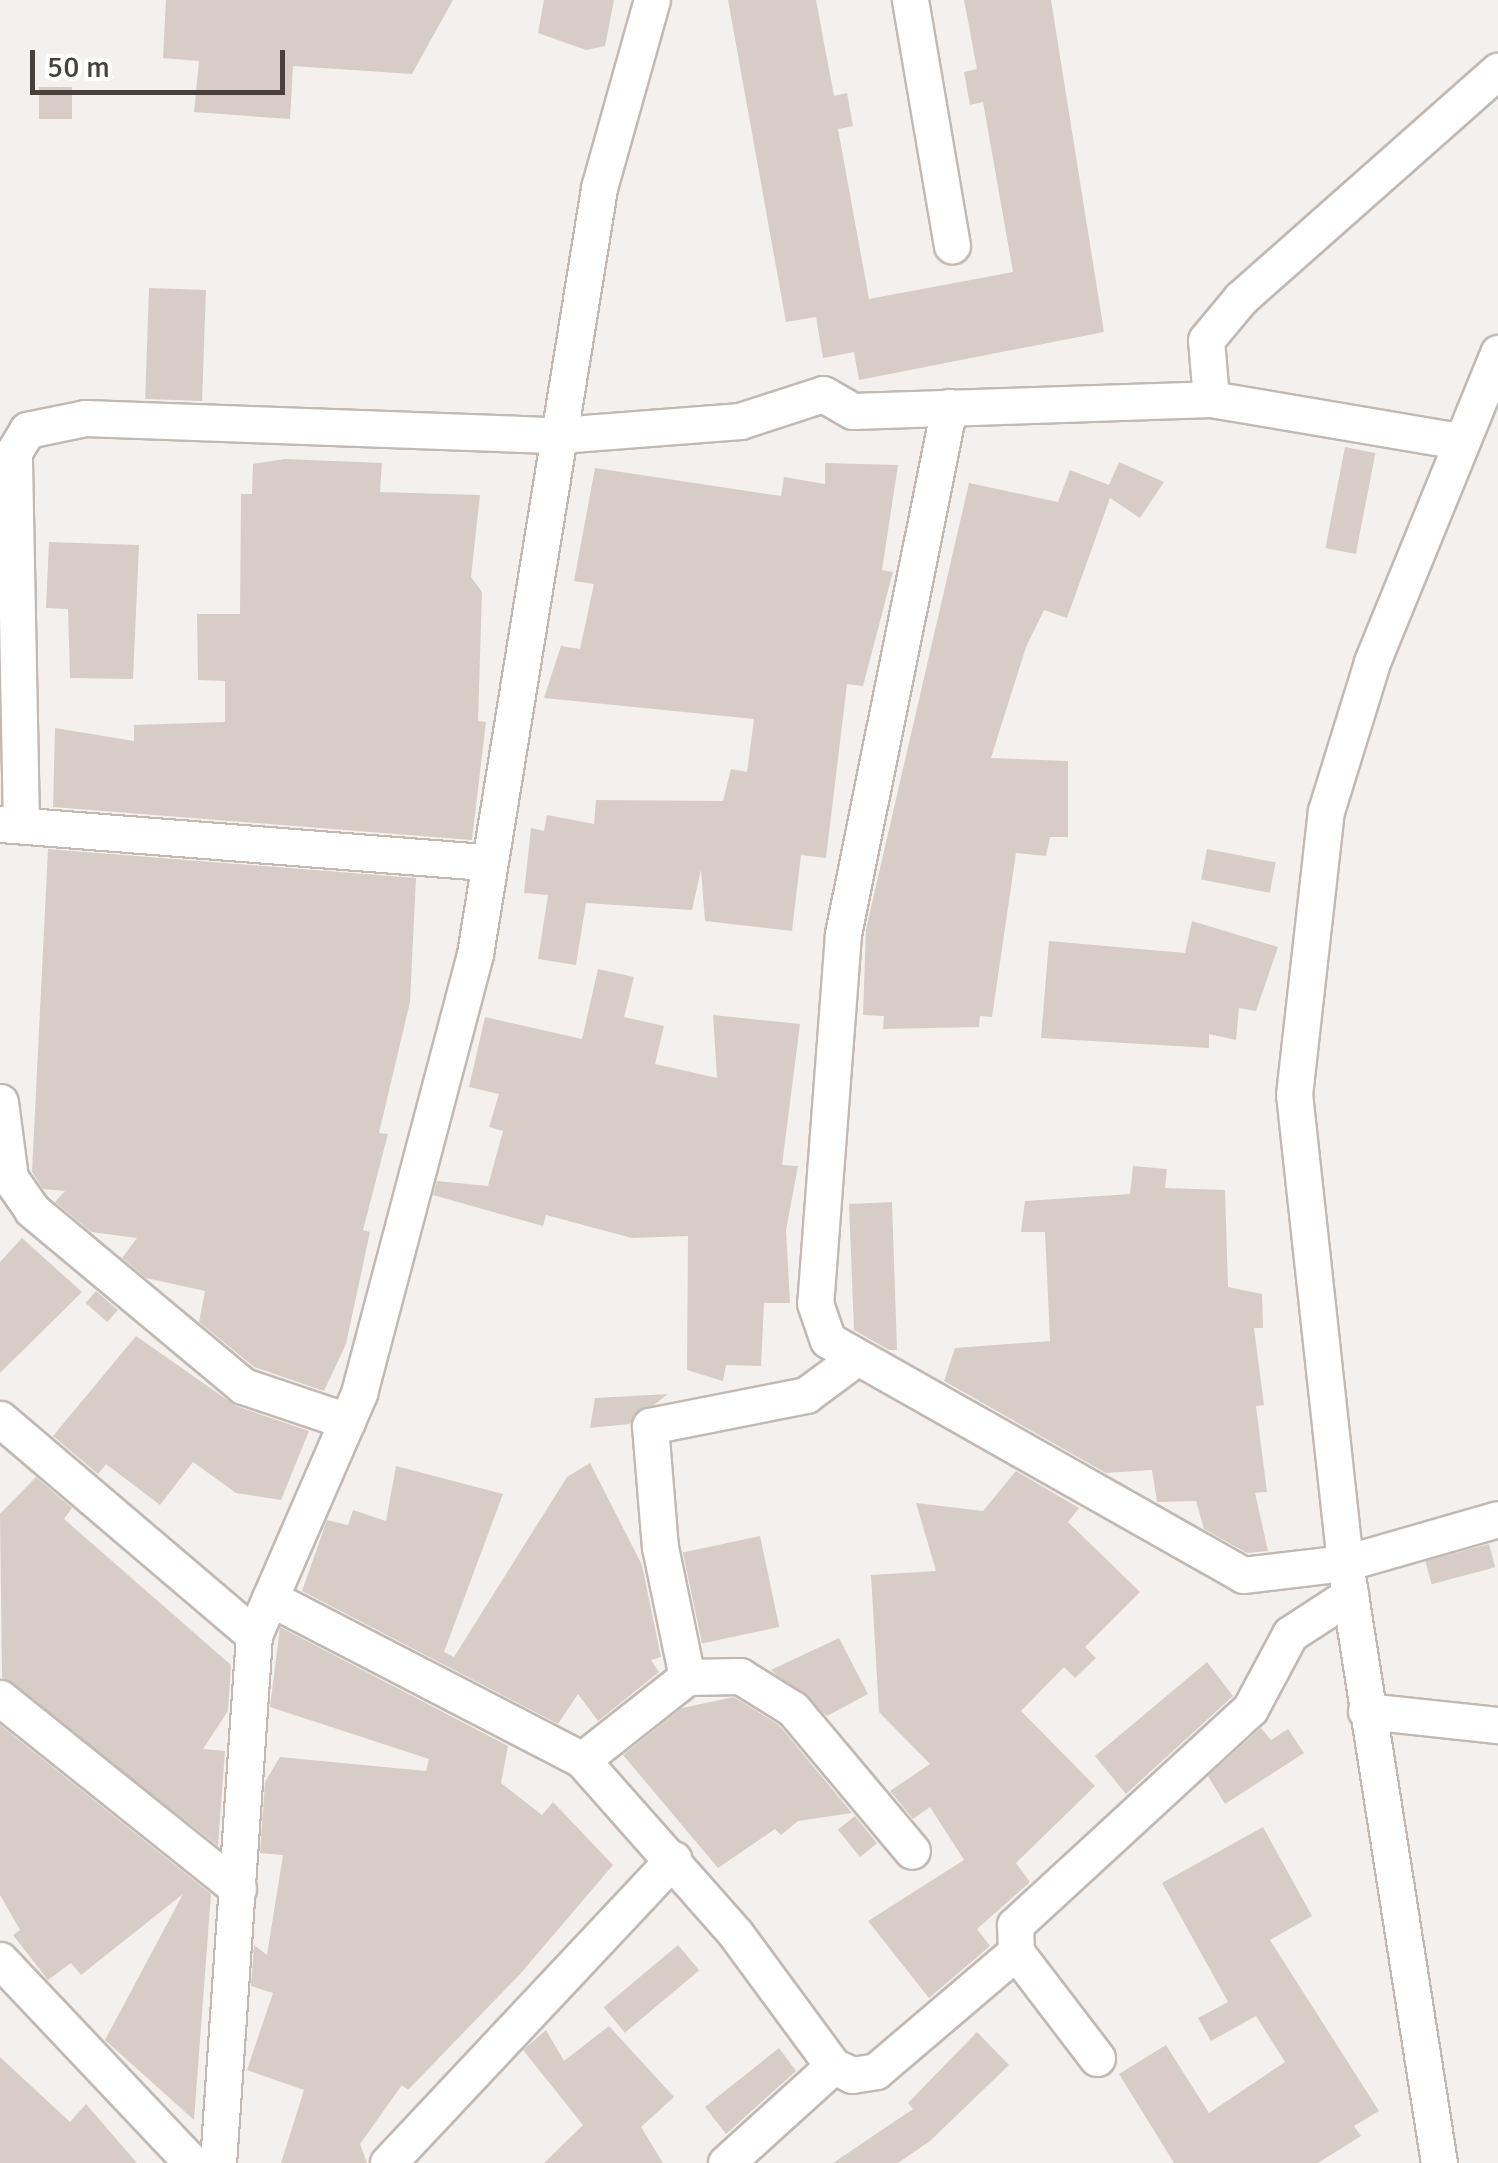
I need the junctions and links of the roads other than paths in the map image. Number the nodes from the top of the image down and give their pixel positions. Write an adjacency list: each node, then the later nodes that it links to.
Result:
1 (652, 0): 8 (street)
2 (910, 0): 4 (street)
3 (1498, 70): 6 (street)
4 (952, 245)
5 (1498, 353): 9 (street)
6 (1211, 399): 7 (street); 9 (street)
7 (950, 406): 8 (street); 14 (street)
8 (559, 435): 10 (street); 11 (street)
9 (1460, 441): 18 (street)
10 (10, 824): 11 (street)
11 (486, 862): 16 (street)
12 (0, 1102): 13 (street)
13 (8, 1192): 16 (street)
14 (856, 1358): 18 (street); 21 (street)
15 (0, 1419): 20 (street)
16 (347, 1422): 19 (street)
17 (1498, 1518): 18 (street)
18 (1347, 1579): 23 (street); 29 (street)
19 (270, 1598): 20 (street); 25 (street)
20 (254, 1635): 28 (street)
21 (688, 1677): 25 (street); 26 (street)
22 (0, 1698): 28 (street)
23 (1366, 1711): 24 (street); 37 (street)
24 (1498, 1726)
25 (582, 1760): 27 (street)
26 (912, 1851)
27 (673, 1859): 32 (street); 35 (street)
28 (238, 1889): 34 (street)
29 (1016, 1952): 31 (street); 32 (street)
30 (0, 1960): 33 (street)
31 (1097, 2058)
32 (833, 2066): 36 (street)
33 (192, 2163)
34 (218, 2163)
35 (388, 2163)
36 (726, 2163)
37 (1439, 2163)

